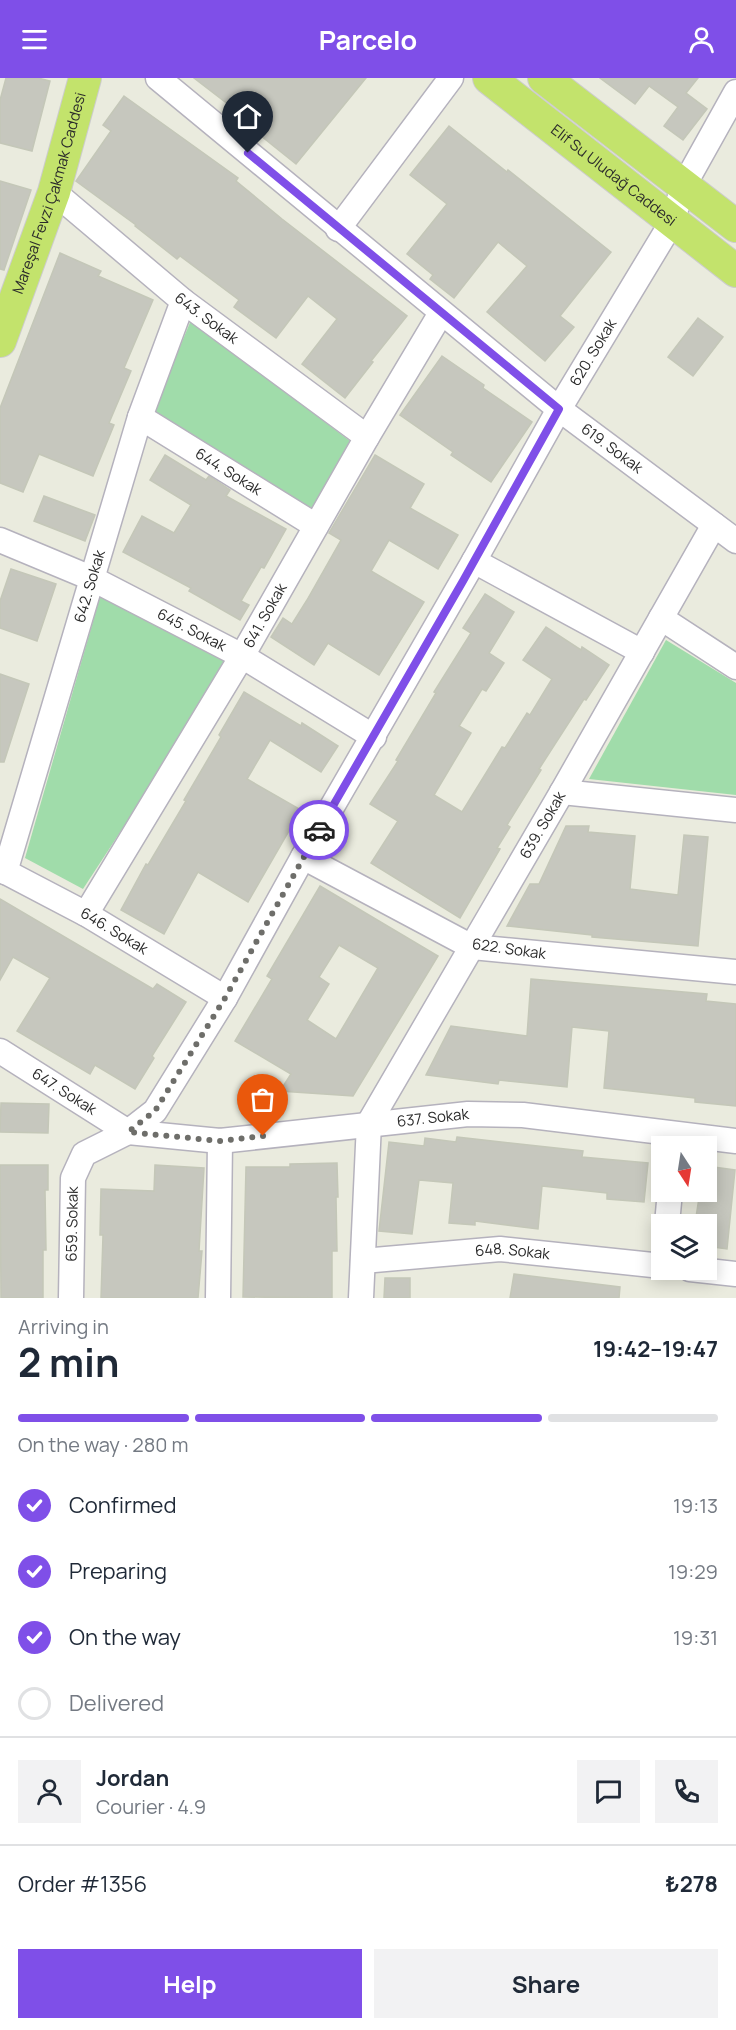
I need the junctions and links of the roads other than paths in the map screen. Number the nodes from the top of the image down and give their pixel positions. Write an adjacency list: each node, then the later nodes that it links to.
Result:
1 (85, 78): 8 (main road, Mareşal Fevzi Çakmak Caddesi)
2 (158, 78): 11 (street, 619. Sokak)
3 (451, 78): 11 (street)
4 (489, 78): 9 (main road, Elif Su Uludağ Caddesi)
5 (544, 78): 7 (main road)
6 (736, 92): 7 (street, 620. Sokak)
7 (683, 187): 9 (street, 620. Sokak); 10 (main road)
8 (54, 192): 13 (street, 643. Sokak); 15 (main road, Mareşal Fevzi Çakmak Caddesi)
9 (672, 222): 12 (main road, Elif Su Uludağ Caddesi); 16 (street, 620. Sokak)
10 (736, 226)
11 (338, 229): 14 (street, 619. Sokak)
12 (736, 271)
13 (183, 301): 17 (street, 642. Sokak); 18 (street, 643. Sokak)
14 (441, 314): 16 (street, 619. Sokak); 18 (street, 641. Sokak)
15 (0, 339)
16 (559, 409): 19 (street, 619. Sokak); 23 (street, 620. Sokak)
17 (140, 417): 20 (street, 644. Sokak); 24 (street, 642. Sokak)
18 (367, 437): 20 (street, 641. Sokak)
19 (714, 525): 22 (street, 619. Sokak); 25 (street, 639. Sokak)
20 (316, 526): 27 (street, 641. Sokak)
21 (0, 540): 24 (street, 645. Sokak)
22 (736, 541)
23 (474, 561): 26 (street); 29 (street, 620. Sokak)
24 (91, 578): 27 (street, 645. Sokak); 33 (street, 642. Sokak)
25 (661, 618): 26 (street, 639. Sokak); 28 (street)
26 (642, 652): 30 (street, 639. Sokak)
27 (242, 656): 29 (street, 645. Sokak); 34 (street, 641. Sokak)
28 (736, 667)
29 (374, 737): 32 (street, 620. Sokak)
30 (562, 792): 31 (street); 35 (street, 639. Sokak)
31 (736, 810)
32 (303, 857): 35 (street, 622. Sokak); 37 (street, 620. Sokak)
33 (3, 871): 34 (street, 646. Sokak)
34 (86, 914): 37 (street, 646. Sokak)
35 (472, 947): 36 (street, 622. Sokak); 39 (street, 639. Sokak)
36 (736, 972)
37 (225, 998): 40 (street, 620. Sokak)
38 (0, 1051): 40 (street, 647. Sokak)
39 (369, 1123): 41 (street, 637. Sokak); 42 (street, 637. Sokak); 46 (street)
40 (128, 1132): 42 (street, 637. Sokak); 45 (street, 620. Sokak)
41 (651, 1136)
42 (220, 1141): 51 (street)
43 (717, 1141): 44 (street, 637. Sokak)
44 (736, 1141)
45 (84, 1154): 50 (street, 659. Sokak)
46 (363, 1261): 47 (street, 648. Sokak); 52 (street)
47 (651, 1265)
48 (717, 1272): 49 (street)
49 (736, 1274)
50 (71, 1298)
51 (218, 1298)
52 (361, 1298)

